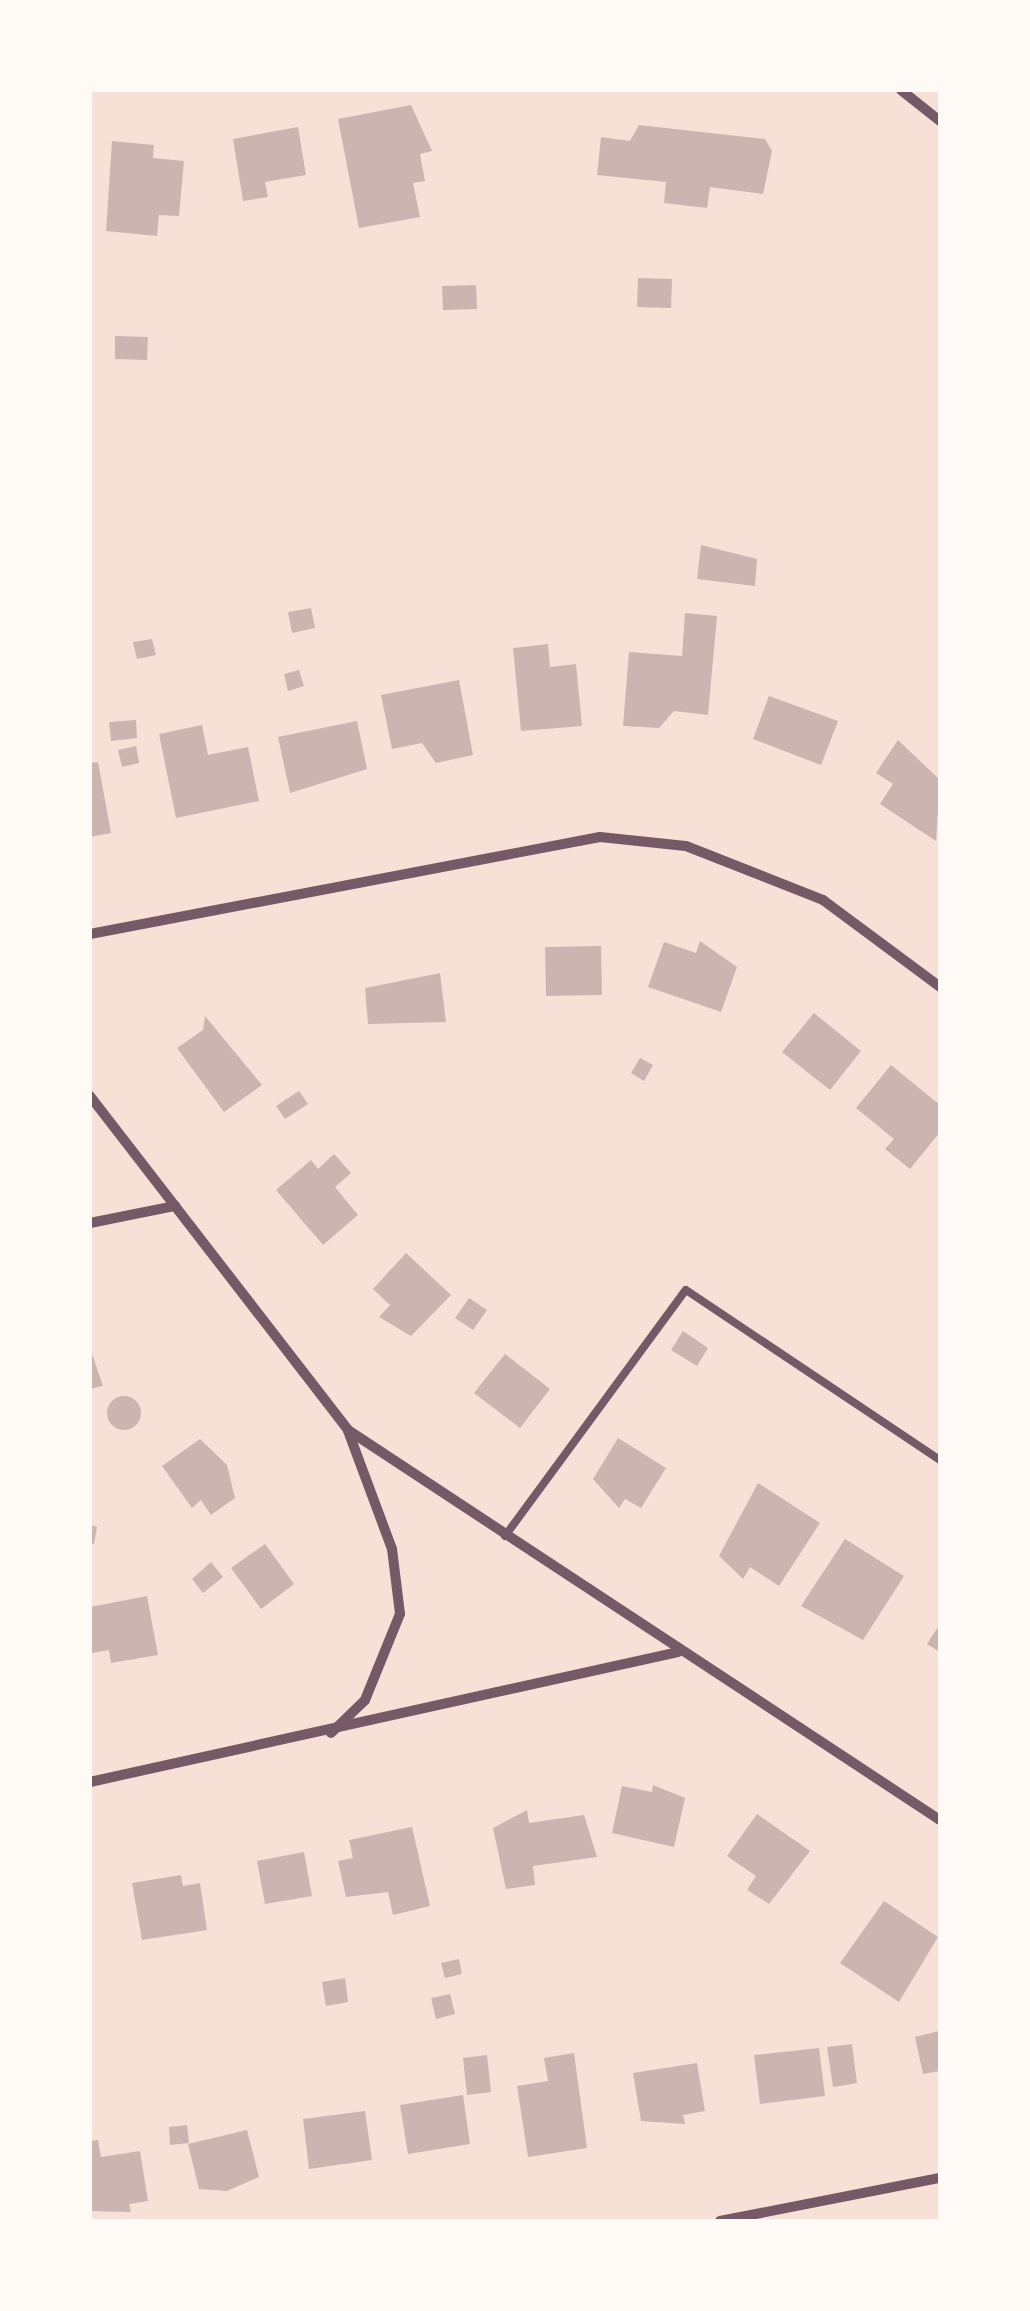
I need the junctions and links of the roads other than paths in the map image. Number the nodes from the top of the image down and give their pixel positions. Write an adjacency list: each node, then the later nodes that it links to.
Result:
1 (902, 90): 2 (street)
2 (940, 121)
3 (90, 934): 4 (street)
4 (940, 987)
5 (90, 1096): 6 (street)
6 (175, 1206): 7 (street); 8 (street)
7 (90, 1223)
8 (348, 1430): 10 (street); 12 (street)
9 (940, 1460): 10 (lane)
10 (504, 1538): 11 (street)
11 (678, 1652): 12 (street); 14 (street)
12 (329, 1734): 13 (street)
13 (90, 1782)
14 (940, 1820)
15 (940, 2178): 16 (street)
16 (720, 2221)

